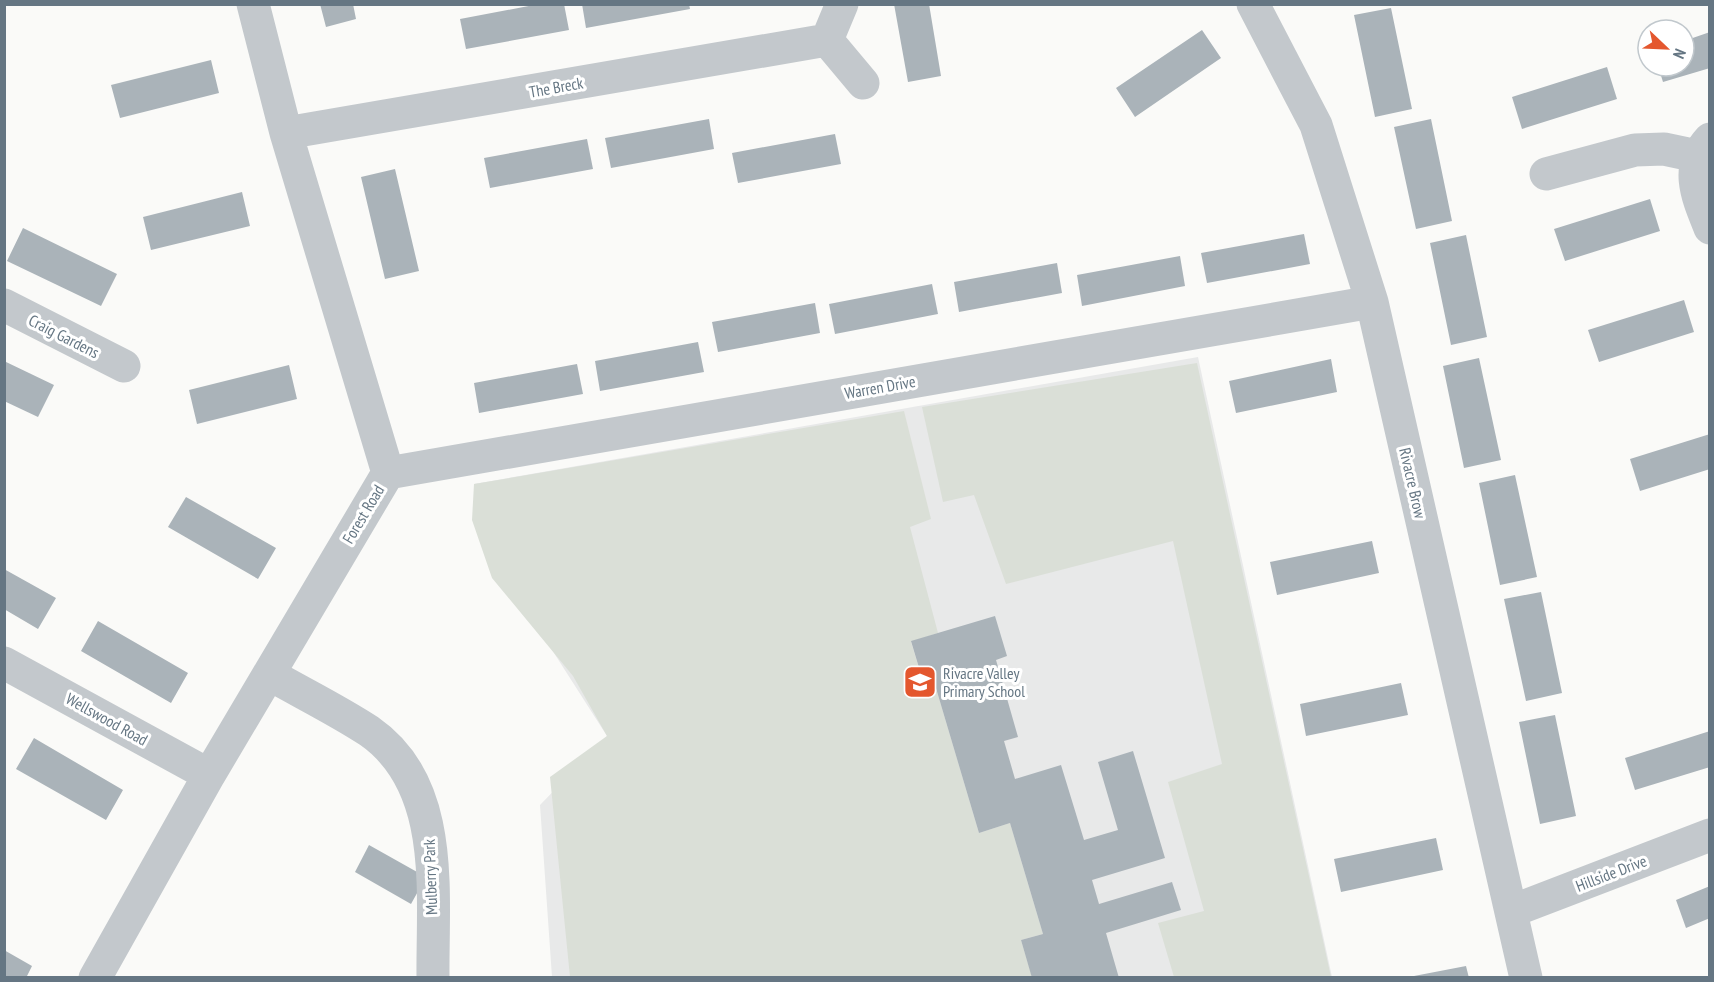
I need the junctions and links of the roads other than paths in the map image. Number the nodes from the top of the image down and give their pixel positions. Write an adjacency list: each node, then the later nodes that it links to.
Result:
1 (253, 4): 6 (street, Forest Road)
2 (842, 4): 4 (street)
3 (1253, 4): 10 (street, Rivacre Brow)
4 (827, 40): 5 (street); 6 (street, The Breck)
5 (863, 83)
6 (286, 134): 13 (street, Forest Road)
7 (1703, 148): 8 (street); 9 (street)
8 (1546, 174)
9 (1710, 228)
10 (1372, 302): 13 (street, Warren Drive); 18 (street, Rivacre Brow)
11 (4, 305): 12 (street, Craig Gardens)
12 (124, 366)
13 (387, 473): 15 (street, Forest Road)
14 (4, 663): 16 (street, Wellswood Road)
15 (269, 674): 16 (street, Forest Road); 20 (street, Mulberry Park)
16 (209, 775): 19 (street, Forest Road)
17 (1710, 836): 18 (street, Hillside Drive)
18 (1512, 911): 21 (street, Rivacre Brow)
19 (95, 978)
20 (433, 978)
21 (1526, 978)

